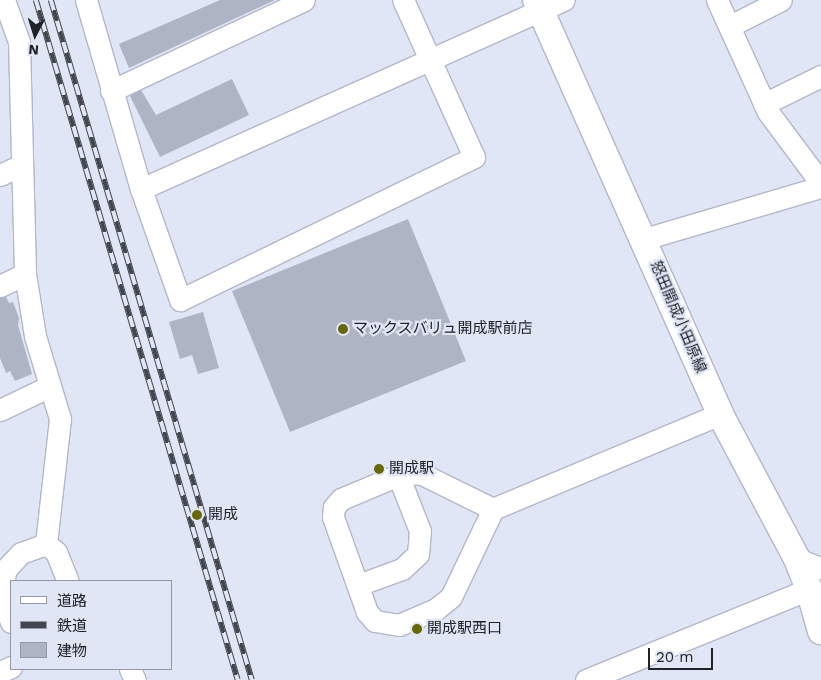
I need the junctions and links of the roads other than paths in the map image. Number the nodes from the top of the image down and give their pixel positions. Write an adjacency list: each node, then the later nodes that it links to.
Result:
1 (4, 0): 9 (street)
2 (86, 0): 12 (street)
3 (304, 0): 12 (street)
4 (403, 0): 10 (street)
5 (717, 0): 8 (street)
6 (781, 0): 8 (street)
7 (547, 4): 10 (street); 18 (main road, 怒田開成小田原線)
8 (730, 26): 13 (street)
9 (9, 46): 14 (street)
10 (432, 59): 17 (street); 17 (street)
11 (821, 76): 13 (street)
12 (111, 91): 17 (street)
13 (764, 104): 16 (street)
14 (21, 165): 15 (street); 19 (street)
15 (0, 174)
16 (821, 185): 18 (street)
17 (141, 189)
18 (644, 239): 23 (main road, 怒田開成小田原線)
19 (25, 274): 20 (street); 21 (street)
20 (0, 286)
21 (50, 386): 22 (street); 26 (street)
22 (0, 410)
23 (720, 414): 25 (street); 27 (main road, 怒田開成小田原線)
24 (398, 475): 25 (street); 29 (street); 29 (street)
25 (492, 509): 29 (street)
26 (46, 544): 28 (street); 30 (street)
27 (815, 578): 31 (main road, 怒田開成小田原線); 32 (street)
28 (68, 580)
29 (358, 585)
30 (10, 619)
31 (821, 631)
32 (586, 680)

